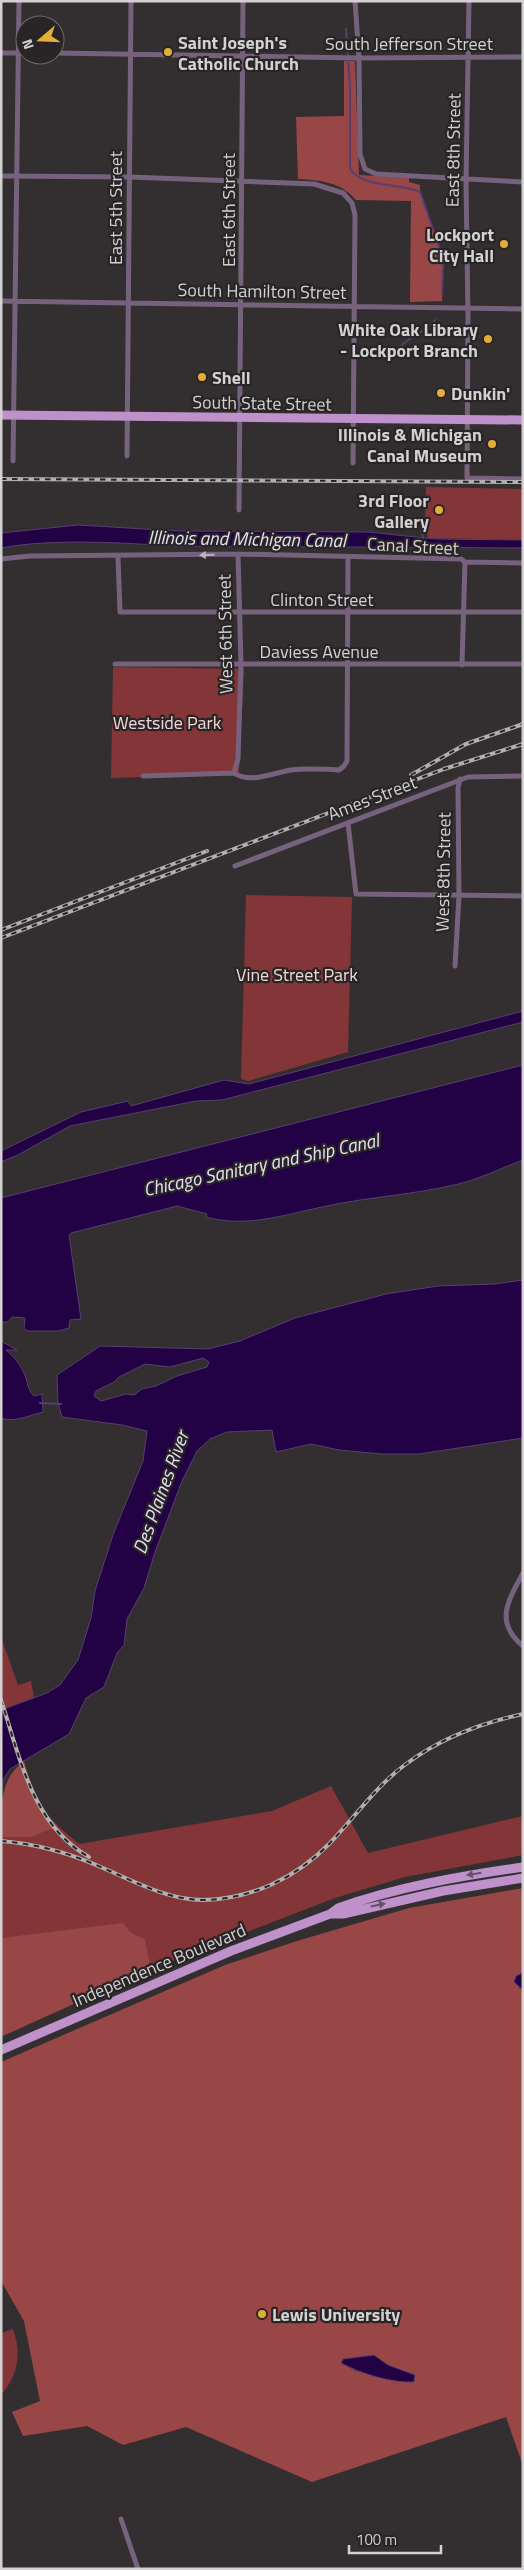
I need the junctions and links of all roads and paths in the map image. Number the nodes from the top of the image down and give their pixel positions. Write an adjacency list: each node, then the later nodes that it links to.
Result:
1 (19, 1): 6 (street)
2 (131, 1): 10 (street, East 5th Street)
3 (244, 1): 11 (street, East 6th Street)
4 (355, 1): 14 (street)
5 (469, 1): 12 (street, East 8th Street)
6 (19, 15)
7 (1, 53): 8 (street)
8 (15, 53)
9 (65, 53): 10 (street, South Jefferson Street)
10 (130, 53): 11 (street, South Jefferson Street); 18 (street, East 5th Street)
11 (243, 56): 14 (street, South Jefferson Street); 19 (street, East 6th Street)
12 (468, 57): 13 (street, South Jefferson Street); 14 (street, South Jefferson Street); 20 (street, East 8th Street)
13 (523, 57)
14 (359, 58): 20 (street)
15 (18, 65): 17 (street)
16 (1, 176): 17 (street)
17 (17, 176): 18 (street); 23 (street)
18 (130, 177): 19 (street); 24 (street, East 5th Street)
19 (242, 181): 25 (street, East 6th Street); 26 (street)
20 (466, 181): 21 (street); 27 (street, East 8th Street)
21 (523, 182)
22 (1, 301): 23 (street, South Hamilton Street)
23 (16, 301): 24 (street, South Hamilton Street); 30 (street)
24 (128, 303): 25 (street, South Hamilton Street); 31 (street, East 5th Street)
25 (242, 305): 26 (street, South Hamilton Street); 32 (street, East 6th Street)
26 (354, 306): 27 (street, South Hamilton Street); 33 (street)
27 (468, 308): 28 (street, South Hamilton Street); 34 (street, East 8th Street)
28 (523, 309)
29 (1, 415): 30 (main road, South State Street)
30 (14, 416): 31 (main road, South State Street); 37 (street)
31 (127, 416): 32 (main road, South State Street); 36 (street, East 5th Street)
32 (240, 419): 33 (main road, South State Street); 40 (street)
33 (352, 420): 34 (main road, South State Street); 38 (street)
34 (468, 420): 35 (main road, South State Street); 39 (street)
35 (523, 420)
36 (127, 456)
37 (13, 460)
38 (353, 463)
39 (523, 479)
40 (238, 510)
41 (238, 554): 42 (street, Canal Street, one-way to 42); 43 (street, Canal Street); 47 (street, West 6th Street)
42 (118, 557): 44 (street, Canal Street); 47 (street, Clinton Street)
43 (348, 557): 45 (street, Canal Street); 48 (street)
44 (1, 559)
45 (465, 562): 46 (street, Canal Street); 49 (street)
46 (523, 563)
47 (239, 612): 48 (street, Clinton Street); 54 (street, West 6th Street)
48 (348, 612): 49 (street, Clinton Street); 52 (street)
49 (463, 612): 50 (street, Clinton Street); 55 (street)
50 (523, 612)
51 (115, 664): 54 (street, Daviess Avenue)
52 (348, 664): 54 (street, Daviess Avenue); 55 (street, Daviess Avenue); 56 (street)
53 (523, 664): 55 (street, Daviess Avenue)
54 (241, 665): 56 (street, West 6th Street)
55 (462, 665)
56 (234, 773): 57 (street)
57 (143, 776)
58 (523, 776): 59 (street, Ames Street)
59 (460, 779): 60 (street, Ames Street); 62 (street, West 8th Street)
60 (348, 822): 61 (street, Ames Street); 62 (street)
61 (235, 866)
62 (460, 896): 63 (street); 64 (street, West 8th Street)
63 (523, 896)
64 (455, 966)
65 (523, 1573): 66 (street)
66 (523, 1646)
67 (523, 1867): 69 (main road, Independence Boulevard, one-way to 69)
68 (523, 1878): 69 (main road, Independence Boulevard, one-way to 68)
69 (330, 1914): 70 (main road, Independence Boulevard)
70 (1, 2050)
71 (121, 2519): 72 (street)
72 (138, 2569)

